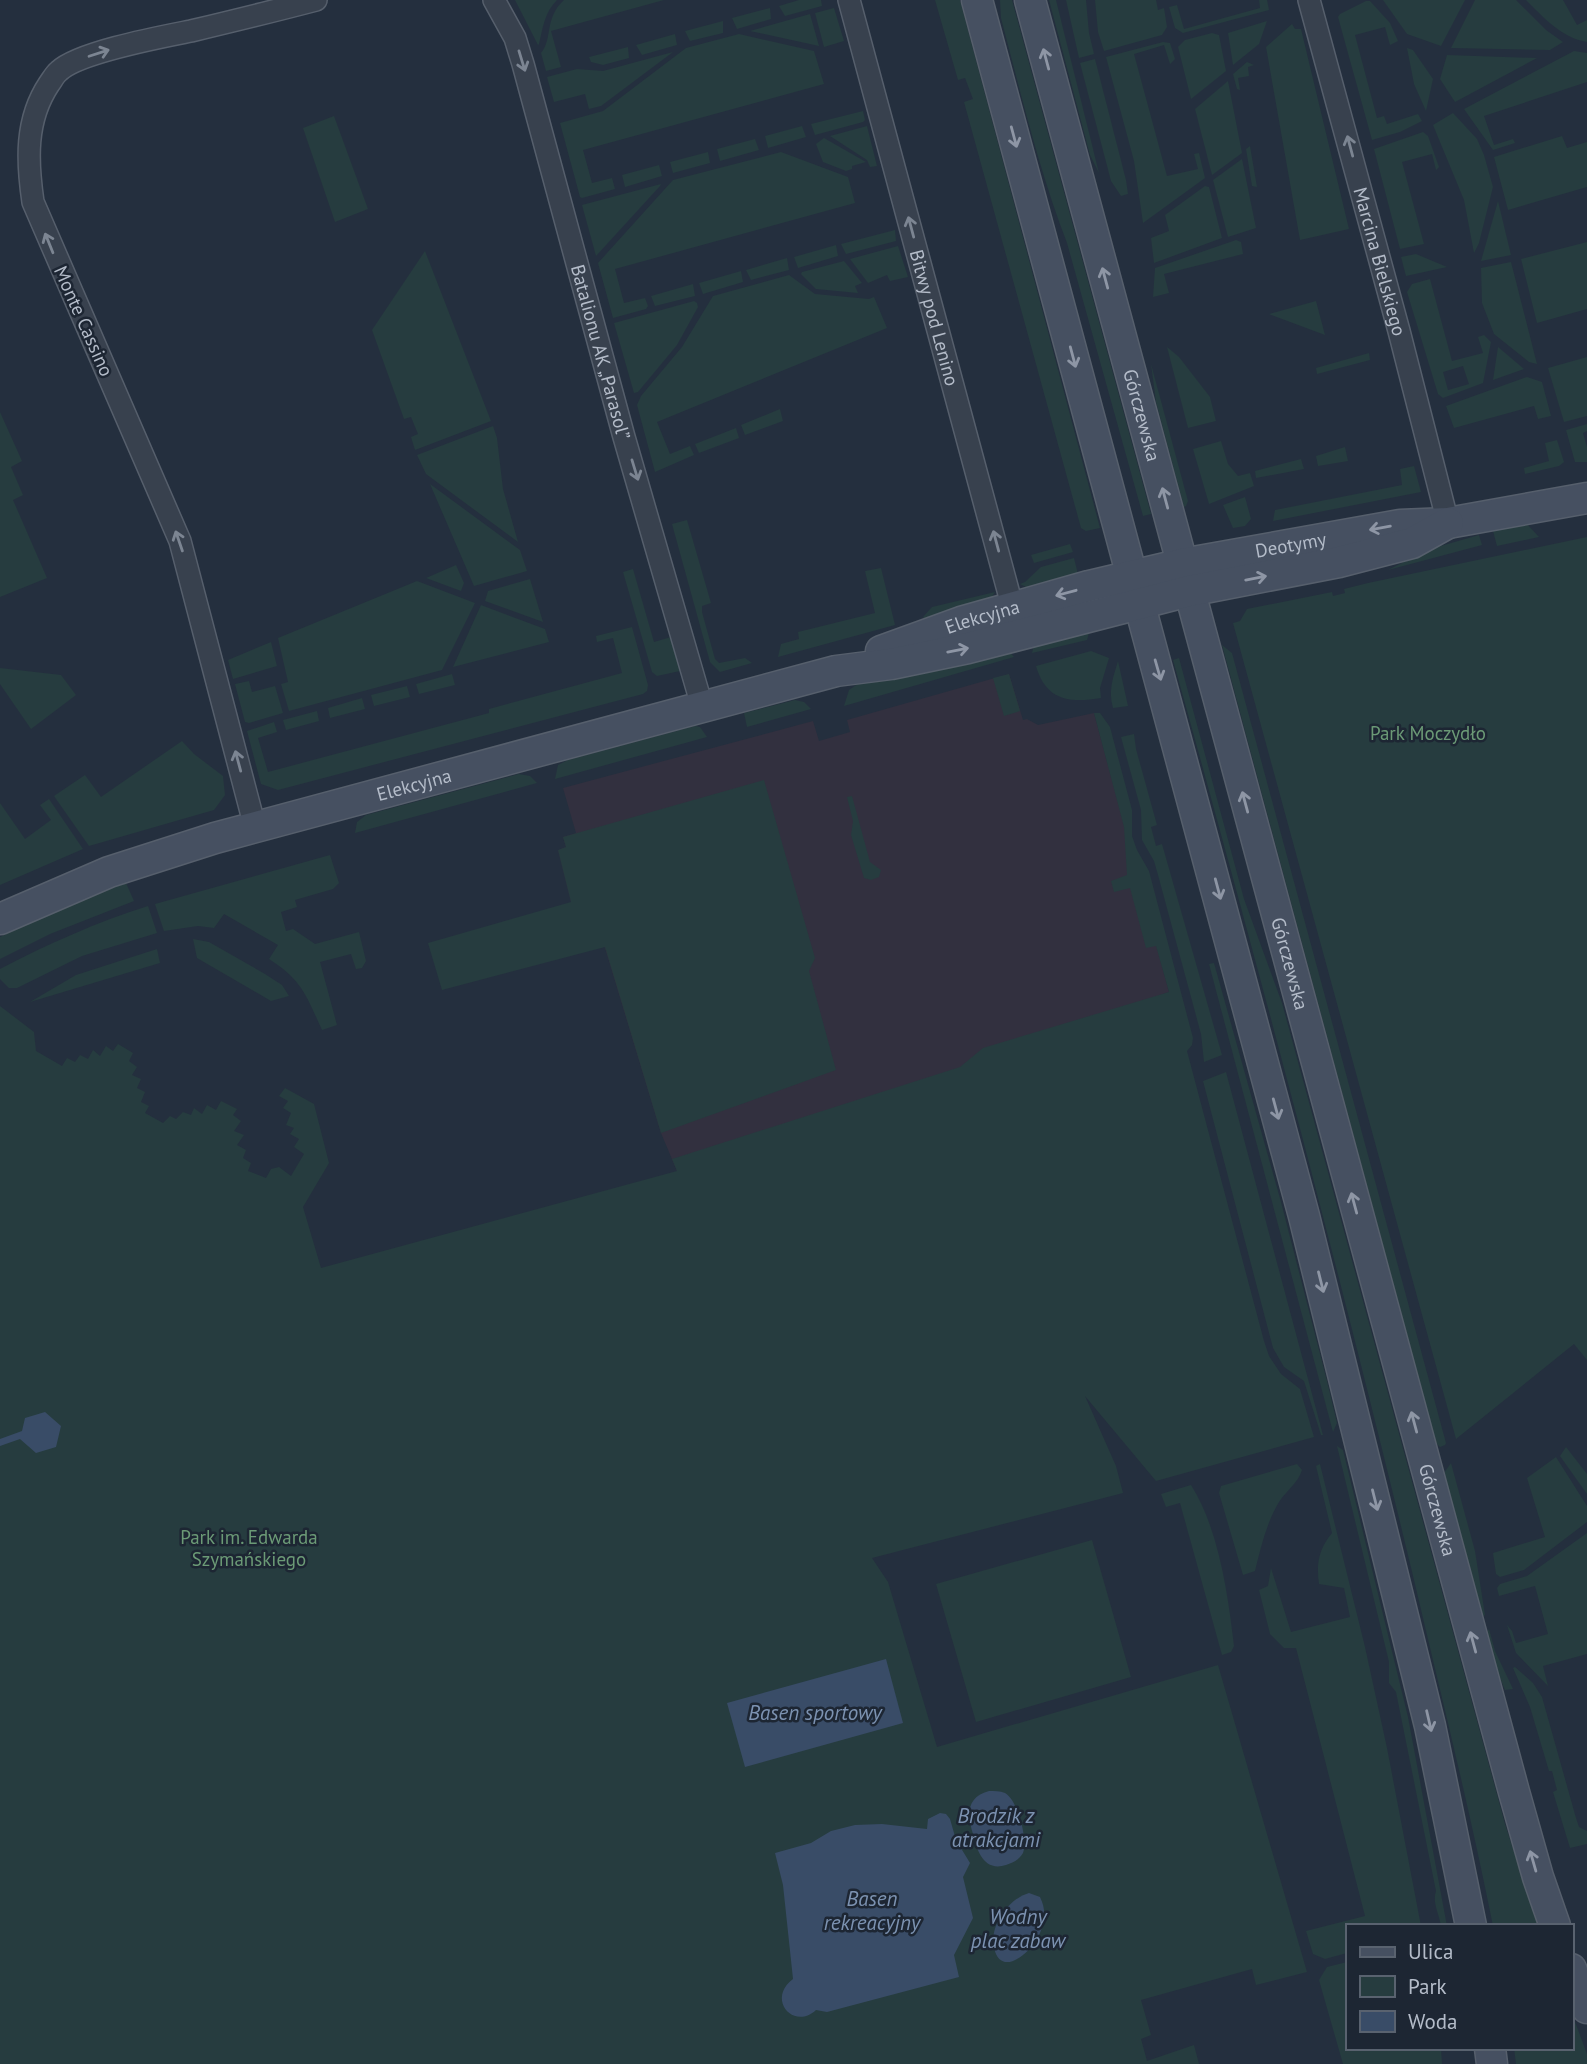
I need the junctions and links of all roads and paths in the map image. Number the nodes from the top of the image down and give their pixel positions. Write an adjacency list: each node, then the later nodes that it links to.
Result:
1 (316, 0): 7 (street, Monte Cassino)
2 (494, 0): 13 (street, Batalionu AK „Parasol”, one-way to 13)
3 (849, 0): 12 (street, Bitwy pod Lenino, one-way to 3)
4 (977, 0): 11 (main road, one-way to 11)
5 (1030, 0): 10 (main road, Górczewska, one-way to 5)
6 (1309, 0): 9 (street, Marcina Bielskiego, one-way to 6)
7 (237, 10): 14 (street, Monte Cassino, one-way to 7)
8 (1587, 498): 9 (main road, Deotymy)
9 (1448, 523): 10 (main road, Deotymy)
10 (1186, 578): 11 (main road, Deotymy); 17 (main road, Górczewska, one-way to 10)
11 (1136, 590): 12 (main road, Elekcyjna); 16 (main road, one-way to 16)
12 (1016, 621): 13 (main road, Elekcyjna)
13 (702, 706): 14 (main road, Elekcyjna)
14 (256, 827): 15 (main road, Elekcyjna)
15 (0, 919)
16 (1471, 1924)
17 (1554, 1924)
18 (1573, 1974): 19 (main road)
19 (1587, 2008)

